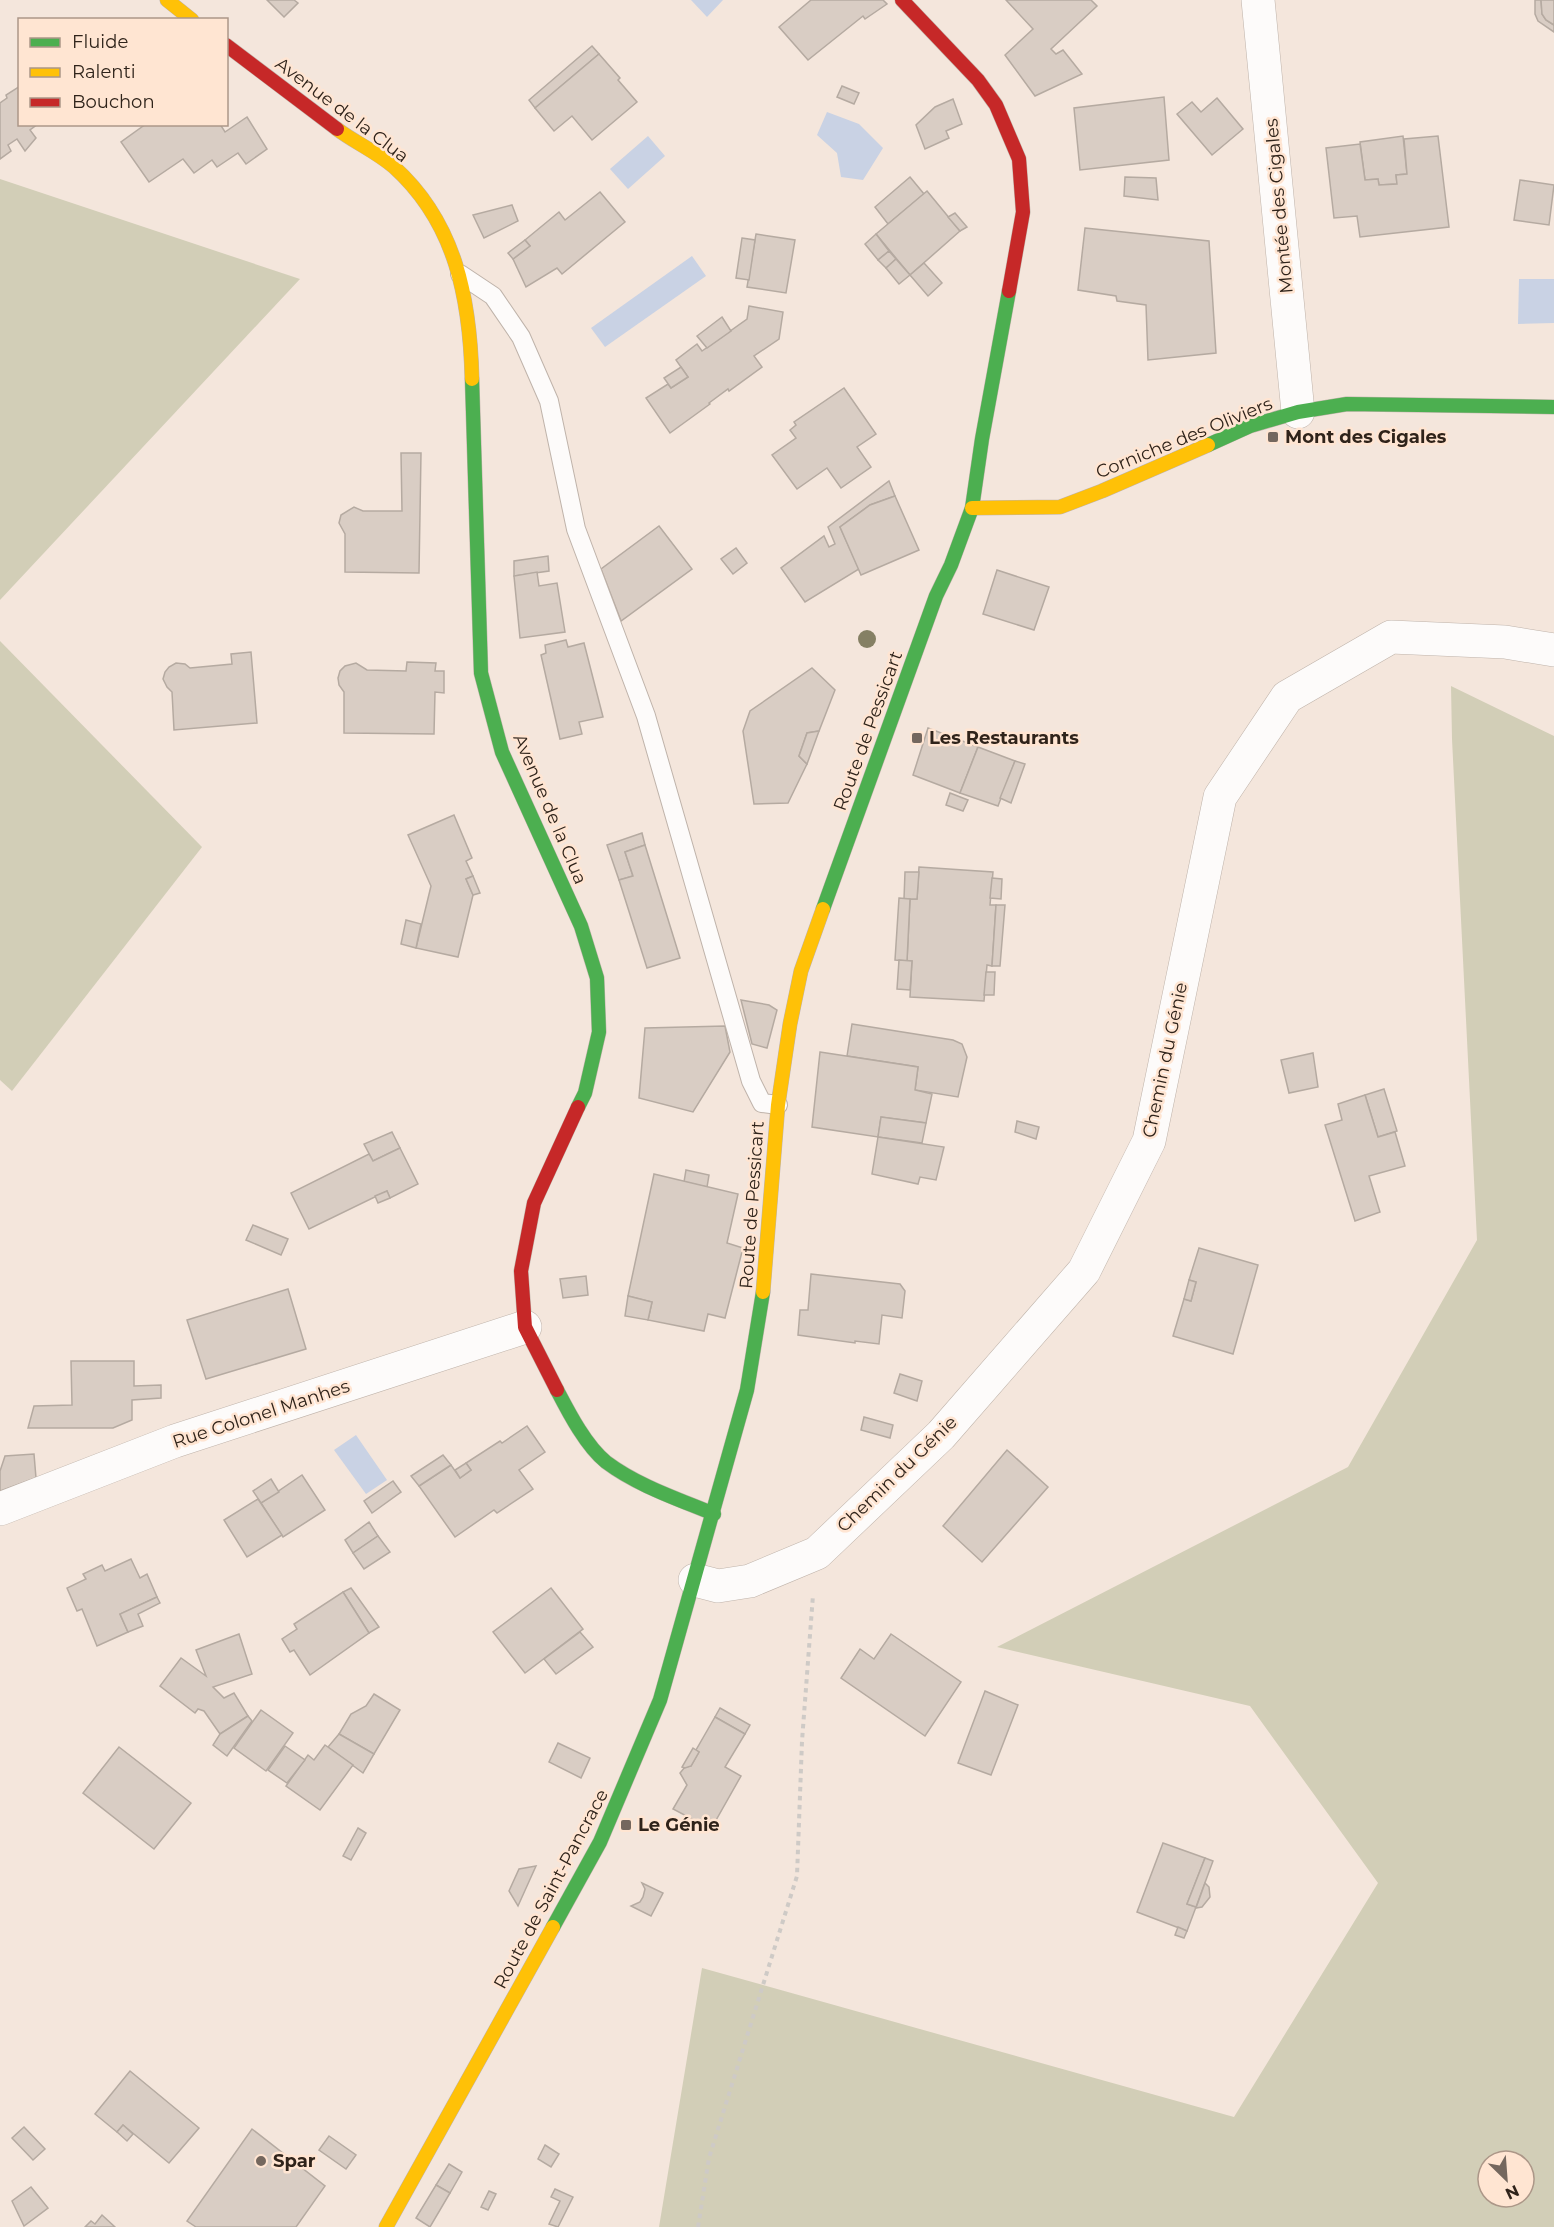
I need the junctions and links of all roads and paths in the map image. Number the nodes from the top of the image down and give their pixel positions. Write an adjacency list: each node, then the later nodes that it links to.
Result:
1 (167, 0): 4 (street)
2 (902, 0): 9 (street, Route de Pessicart)
3 (1258, 0): 8 (street, Montée des Cigales)
4 (190, 18)
5 (228, 47): 6 (street, Avenue de la Clua)
6 (460, 274): 11 (lane); 12 (street, Avenue de la Clua)
7 (1554, 407): 8 (street, Corniche des Oliviers)
8 (1298, 412): 9 (street, Corniche des Oliviers)
9 (972, 508): 11 (street, Route de Pessicart)
10 (1554, 650): 15 (street, Chemin du Génie)
11 (778, 1105): 14 (street, Route de Pessicart)
12 (525, 1327): 13 (street, Rue Colonel Manhes); 14 (street, Avenue de la Clua)
13 (0, 1509)
14 (714, 1514): 16 (street, Route de Saint-Pancrace)
15 (816, 1553): 16 (street, Chemin du Génie); 18 (path)
16 (695, 1580): 17 (street, Route de Saint-Pancrace)
17 (386, 2227)
18 (698, 2227)

